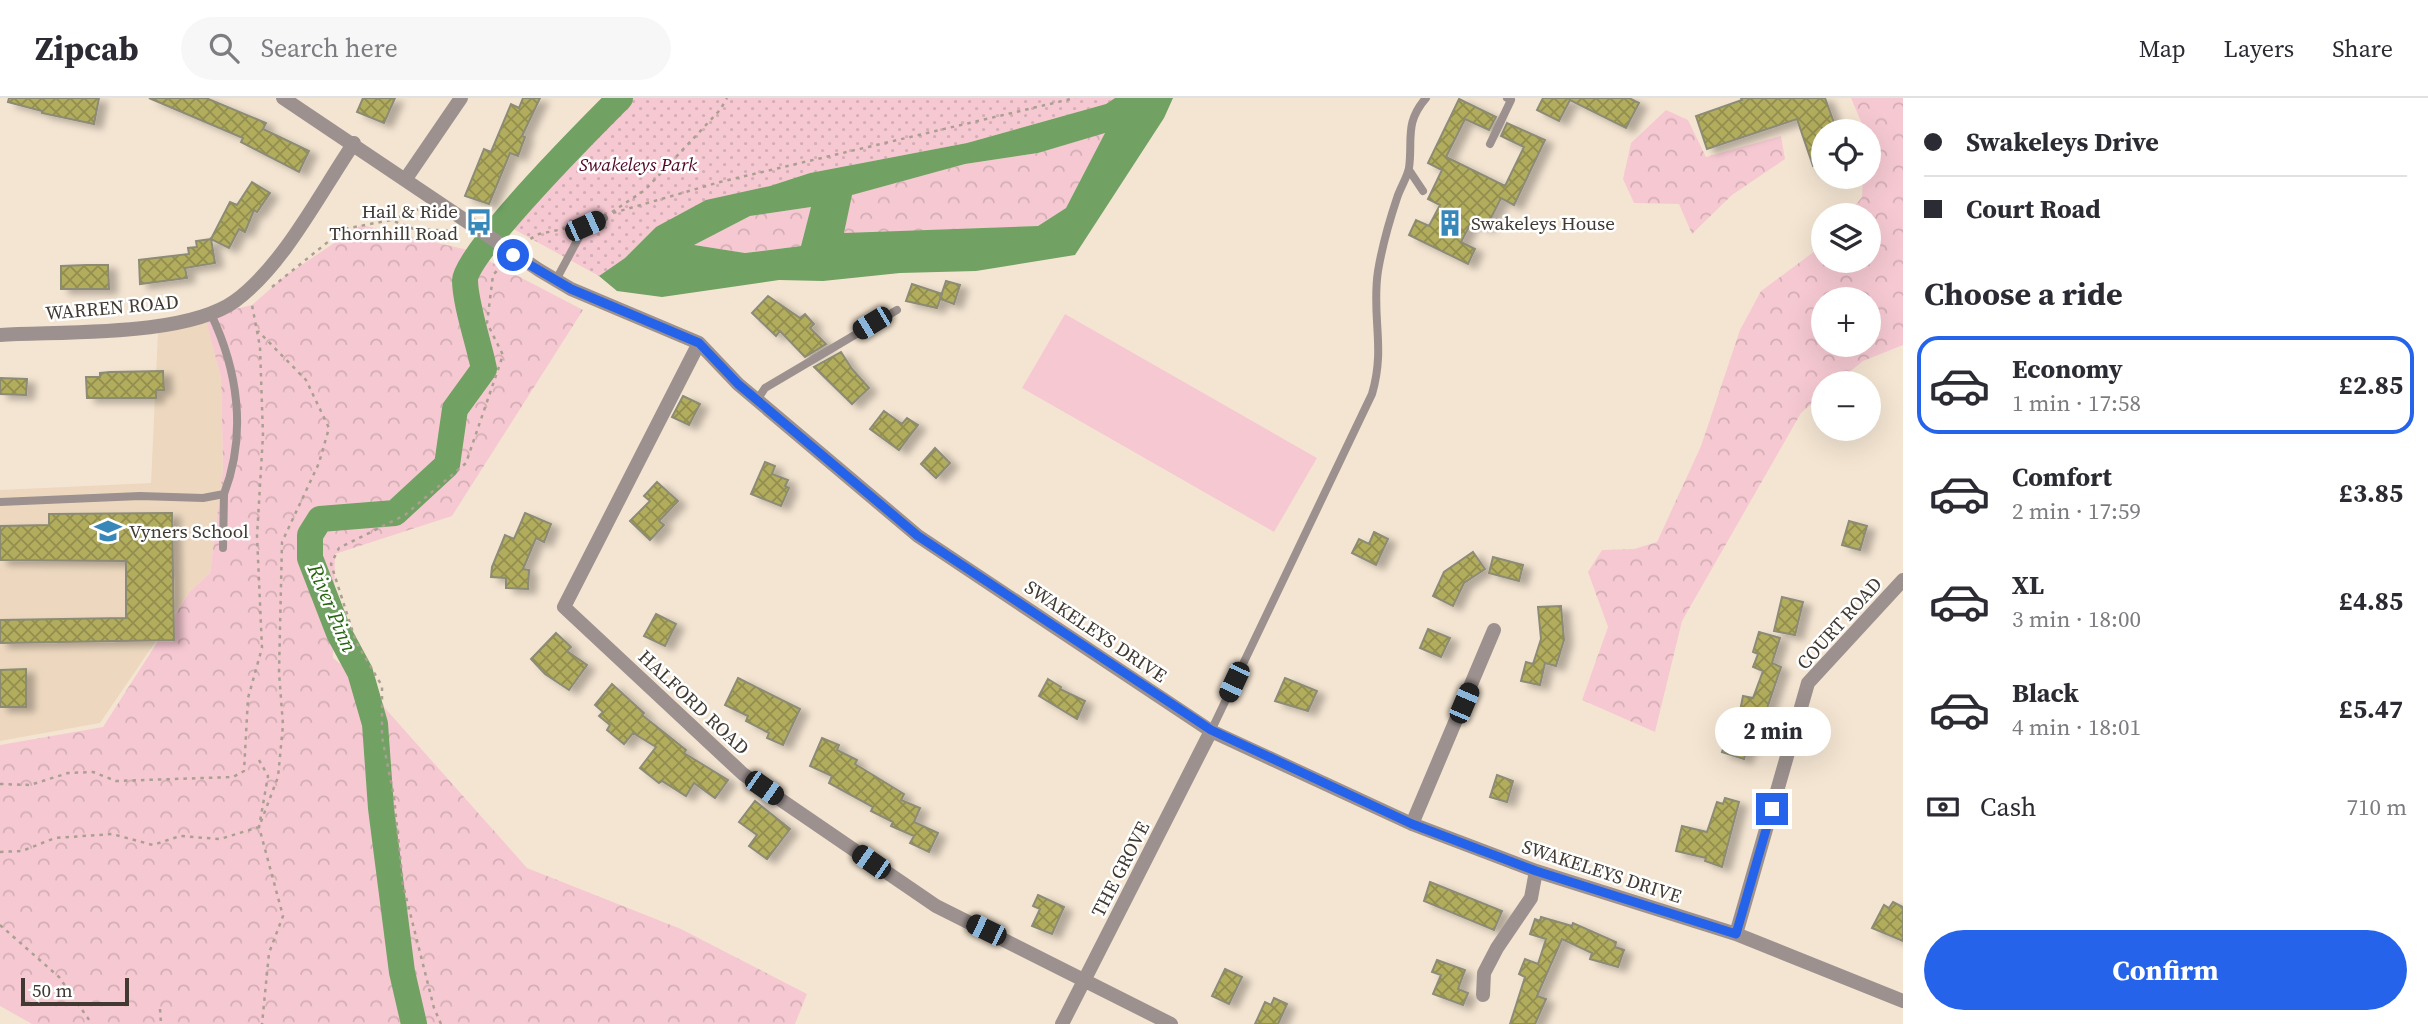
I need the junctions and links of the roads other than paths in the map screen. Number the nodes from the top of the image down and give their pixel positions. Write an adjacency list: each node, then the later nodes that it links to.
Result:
1 (283, 98): 5 (street, SWAKELEYS DRIVE)
2 (461, 98): 8 (street)
3 (1426, 98): 7 (lane)
4 (1507, 98): 6 (lane)
5 (354, 143): 8 (street, SWAKELEYS DRIVE); 13 (street, WARREN ROAD)
6 (1490, 144)
7 (1409, 170): 9 (lane); 22 (lane)
8 (405, 180): 11 (street, SWAKELEYS DRIVE)
9 (1423, 191)
10 (607, 216): 11 (lane)
11 (556, 280): 15 (street, SWAKELEYS DRIVE)
12 (897, 310): 16 (lane)
13 (211, 314): 14 (street, WARREN ROAD); 17 (lane)
14 (0, 335)
15 (699, 343): 16 (street, SWAKELEYS DRIVE); 26 (street, HALFORD ROAD)
16 (757, 400): 22 (street, SWAKELEYS DRIVE)
17 (225, 494): 18 (lane); 19 (lane)
18 (0, 502)
19 (223, 548)
20 (1903, 580): 25 (street, COURT ROAD)
21 (1494, 630): 23 (street)
22 (1211, 730): 23 (street, SWAKELEYS DRIVE); 26 (street, THE GROVE)
23 (1412, 824): 24 (street, SWAKELEYS DRIVE)
24 (1536, 871): 25 (street, SWAKELEYS DRIVE); 27 (street)
25 (1736, 934): 28 (street, SWAKELEYS DRIVE)
26 (1086, 980): 29 (street, THE GROVE); 30 (street, HALFORD ROAD)
27 (1483, 995)
28 (1903, 1001)
29 (1062, 1024)
30 (1171, 1024)

